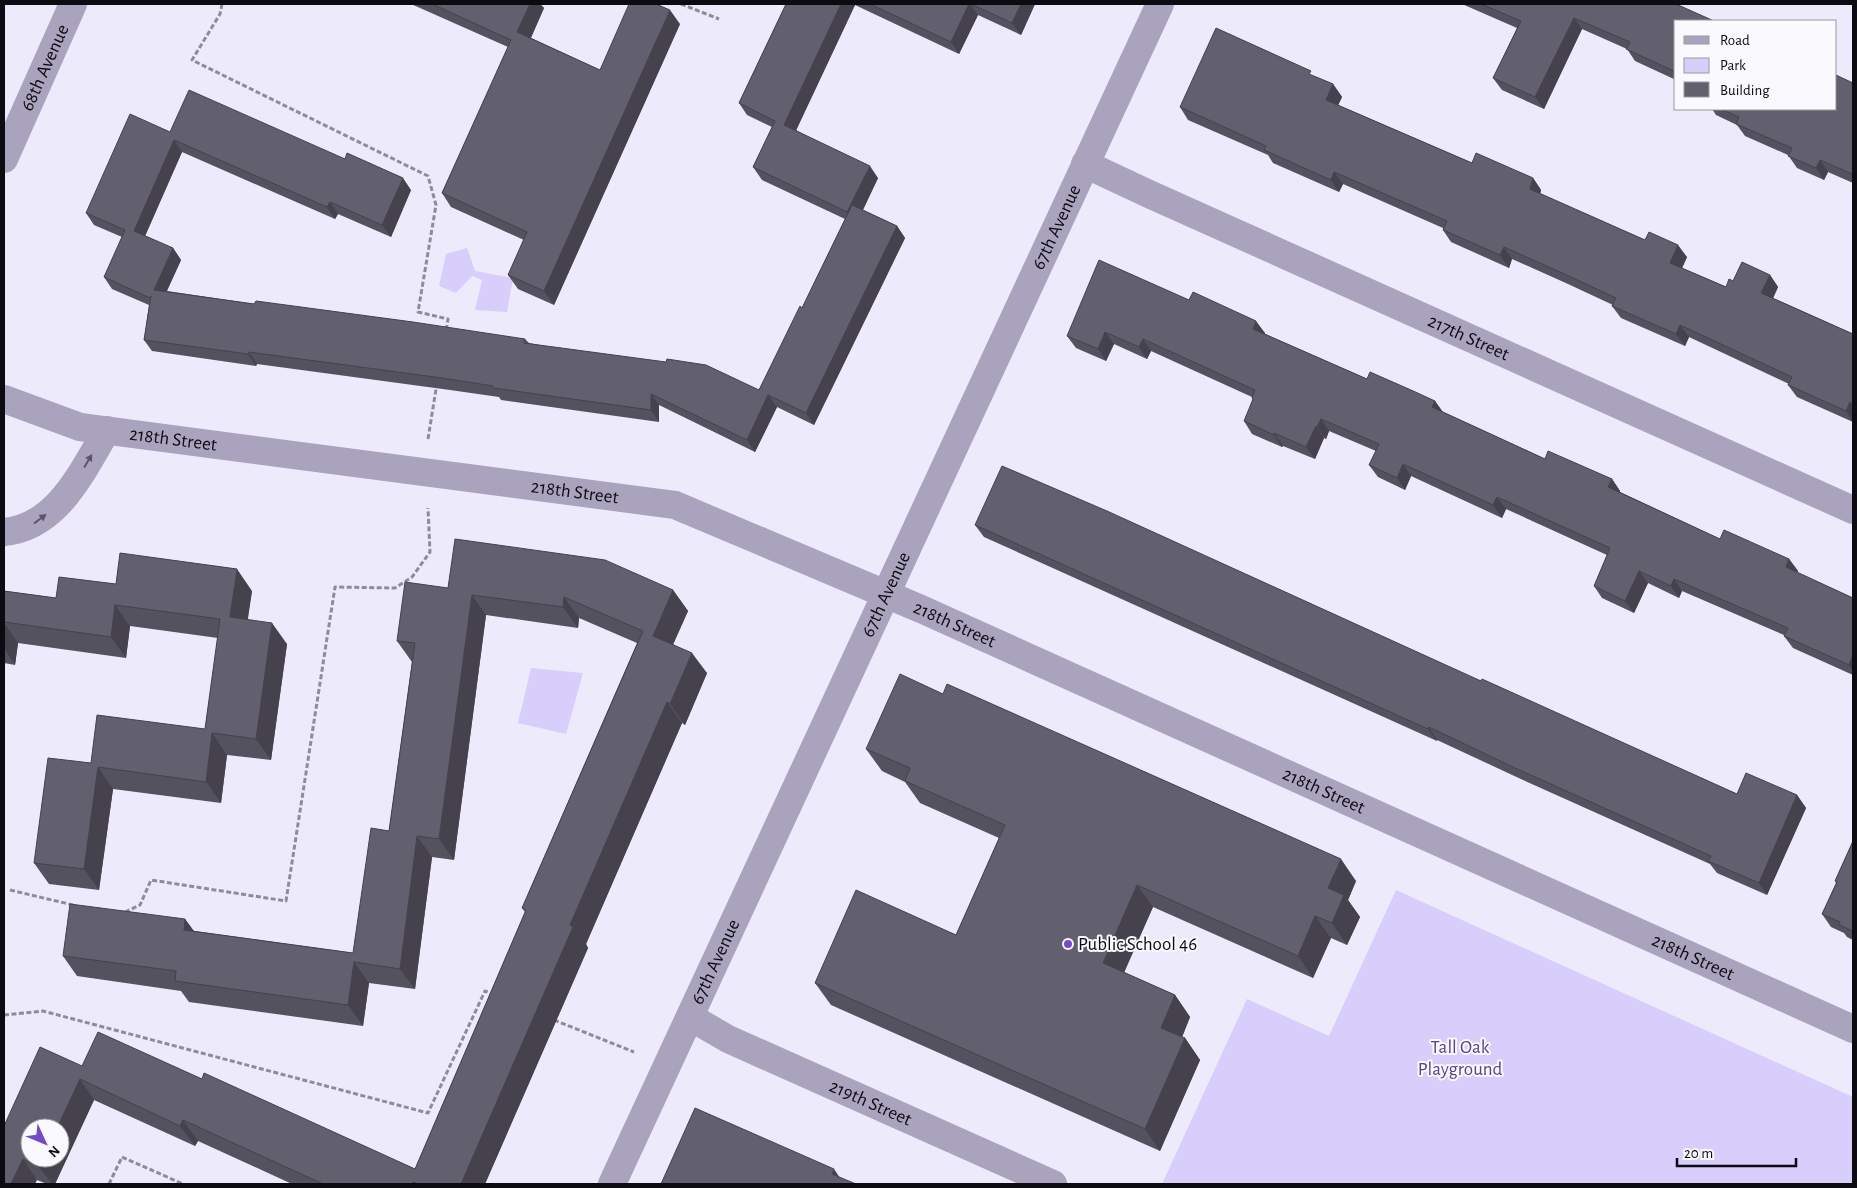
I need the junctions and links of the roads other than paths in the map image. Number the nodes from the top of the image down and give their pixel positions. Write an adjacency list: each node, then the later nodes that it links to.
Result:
1 (73, 4): 3 (street, 68th Avenue)
2 (1160, 4): 4 (street, 67th Avenue)
3 (4, 159)
4 (1085, 164): 7 (street, 217th Street); 9 (street, 67th Avenue)
5 (4, 399): 6 (street, 218th Street)
6 (107, 430): 8 (street, one-way to 6); 9 (street, 218th Street)
7 (1853, 510)
8 (4, 532)
9 (885, 595): 10 (street, 67th Avenue); 11 (street, 218th Street)
10 (690, 1017): 12 (street, 67th Avenue); 13 (street, 219th Street)
11 (1853, 1029)
12 (612, 1184)
13 (1053, 1184)

